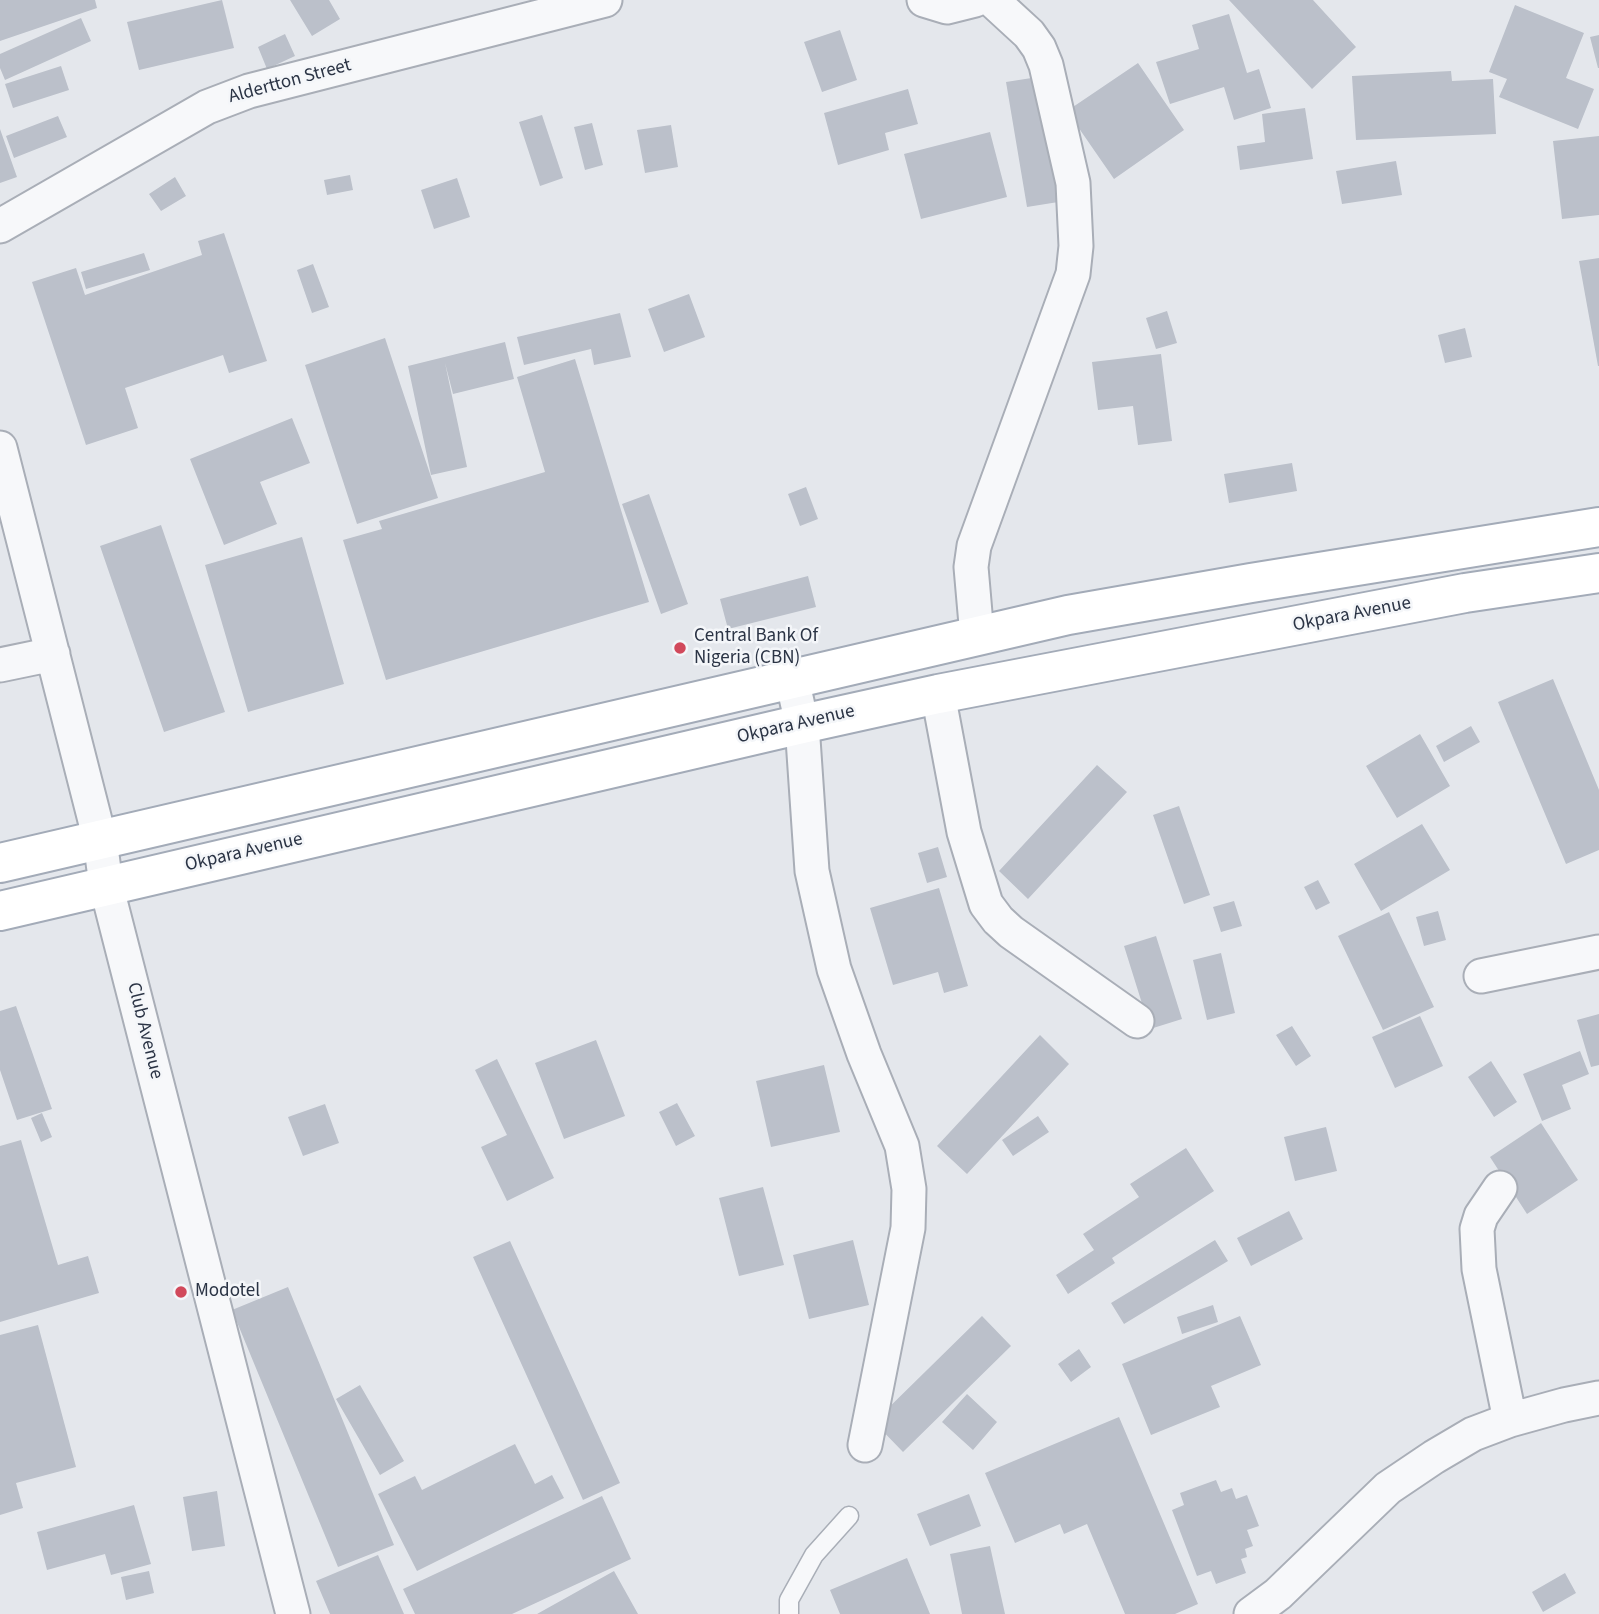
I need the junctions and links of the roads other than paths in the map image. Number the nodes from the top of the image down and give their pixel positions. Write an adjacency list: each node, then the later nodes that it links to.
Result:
1 (605, 0): 3 (street, Aldertton Street)
2 (992, 0): 7 (street)
3 (0, 226)
4 (0, 448): 8 (street, Club Avenue)
5 (1599, 527): 7 (main road)
6 (1599, 573): 11 (main road, Okpara Avenue)
7 (977, 636): 10 (main road)
8 (53, 654): 9 (street); 13 (street, Club Avenue)
9 (0, 665)
10 (792, 680): 12 (street); 13 (main road)
11 (938, 694): 12 (main road, Okpara Avenue); 19 (street)
12 (802, 723): 15 (main road, Okpara Avenue); 23 (street)
13 (100, 839): 14 (main road); 15 (street, Club Avenue)
14 (0, 863)
15 (106, 885): 16 (main road, Okpara Avenue); 25 (street, Club Avenue)
16 (0, 911)
17 (1599, 952): 18 (street)
18 (1481, 976)
19 (1137, 1021)
20 (1500, 1188): 22 (street)
21 (1599, 1398): 22 (street)
22 (1510, 1420): 27 (street)
23 (865, 1445)
24 (849, 1516): 26 (lane)
25 (292, 1614)
26 (789, 1614)
27 (1251, 1614)

